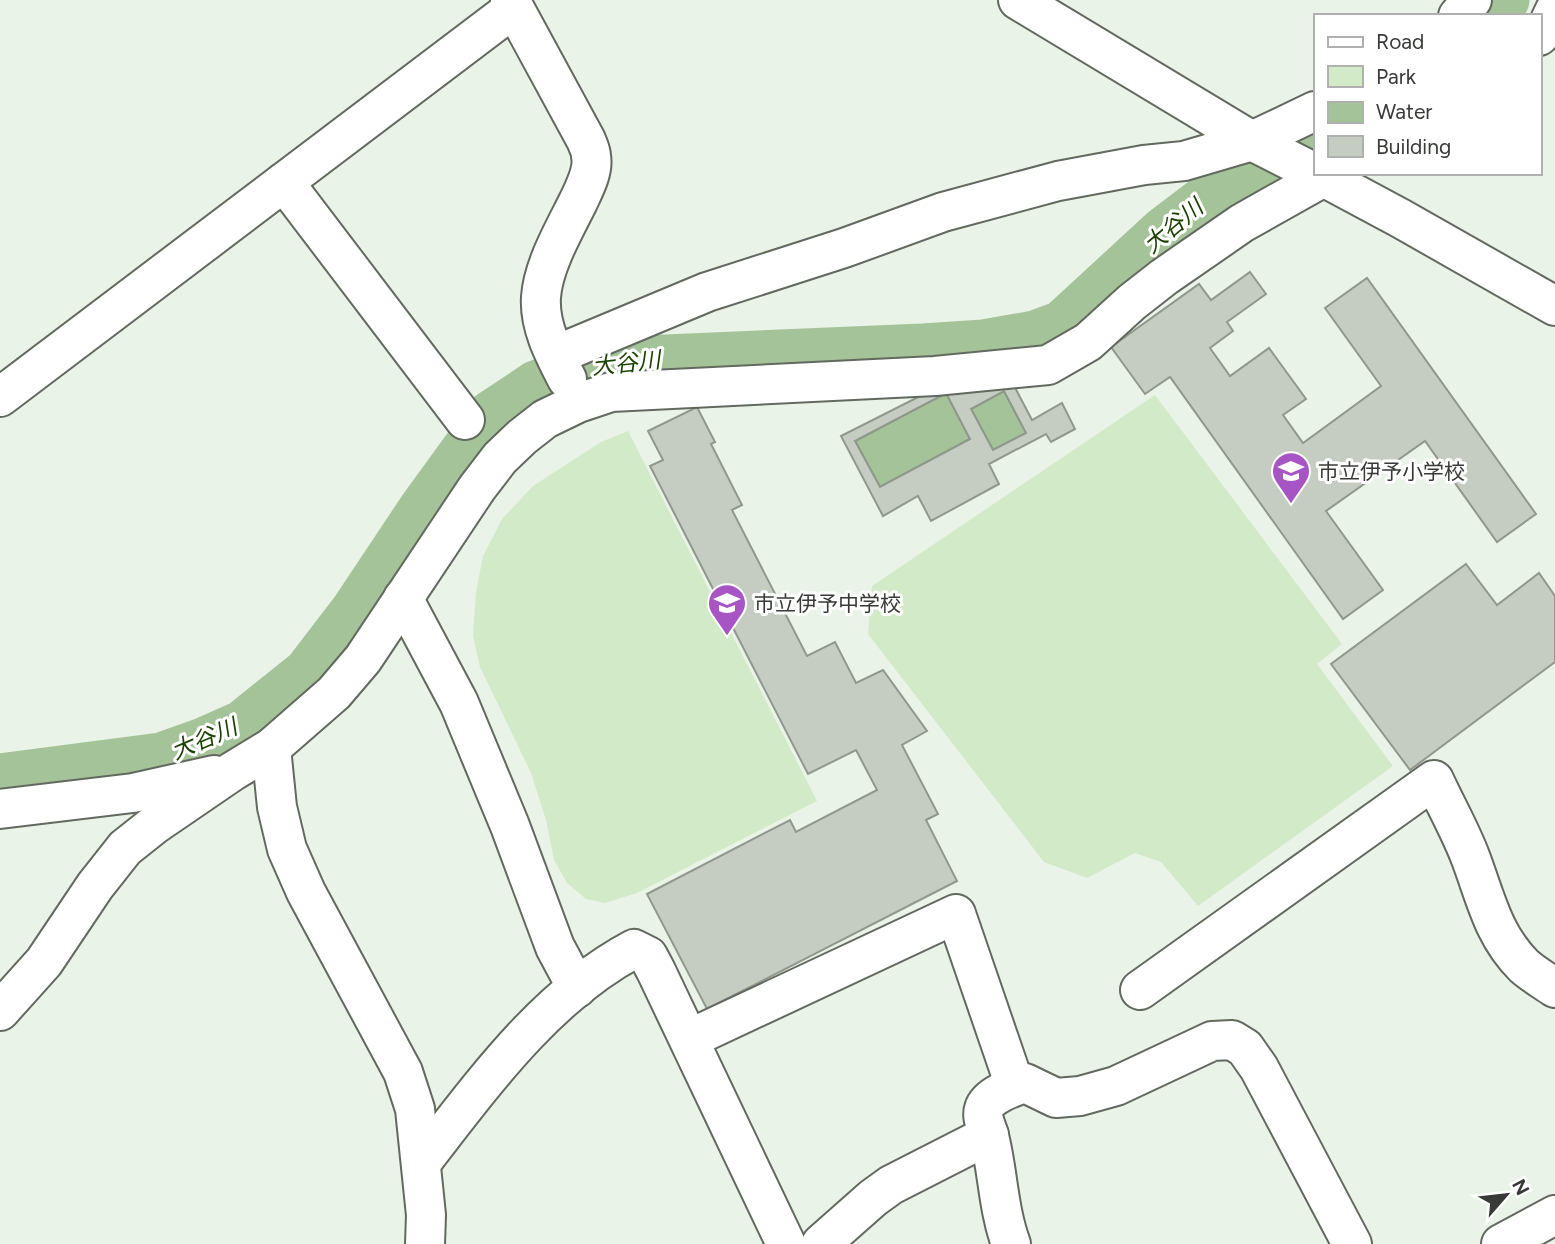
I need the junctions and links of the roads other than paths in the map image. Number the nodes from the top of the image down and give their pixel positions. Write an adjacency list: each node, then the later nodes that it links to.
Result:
1 (1018, 0): 8 (street)
2 (1472, 0): 5 (street)
3 (512, 4): 12 (street); 14 (street)
4 (1555, 9): 6 (street)
5 (1460, 14)
6 (1541, 34)
7 (1314, 112): 8 (street)
8 (1257, 143): 9 (street); 14 (street)
9 (1314, 171)
10 (1318, 175): 14 (street)
11 (1322, 175): 13 (street)
12 (284, 182): 15 (street); 16 (street)
13 (1554, 304)
14 (567, 379): 17 (street)
15 (0, 397)
16 (464, 420)
17 (403, 598): 18 (street); 21 (street)
18 (271, 748): 19 (street); 28 (street)
19 (233, 771): 20 (street); 24 (street)
20 (0, 809)
21 (577, 988): 25 (street); 28 (street)
22 (1555, 988): 23 (street)
23 (1140, 989)
24 (0, 1011)
25 (689, 1040): 26 (street); 31 (street)
26 (1015, 1086): 27 (street); 34 (street)
27 (989, 1135): 32 (street); 33 (street)
28 (421, 1163): 30 (street)
29 (1555, 1215): 35 (street)
30 (425, 1244)
31 (786, 1244)
32 (821, 1244)
33 (1011, 1244)
34 (1352, 1244)
35 (1501, 1244)

